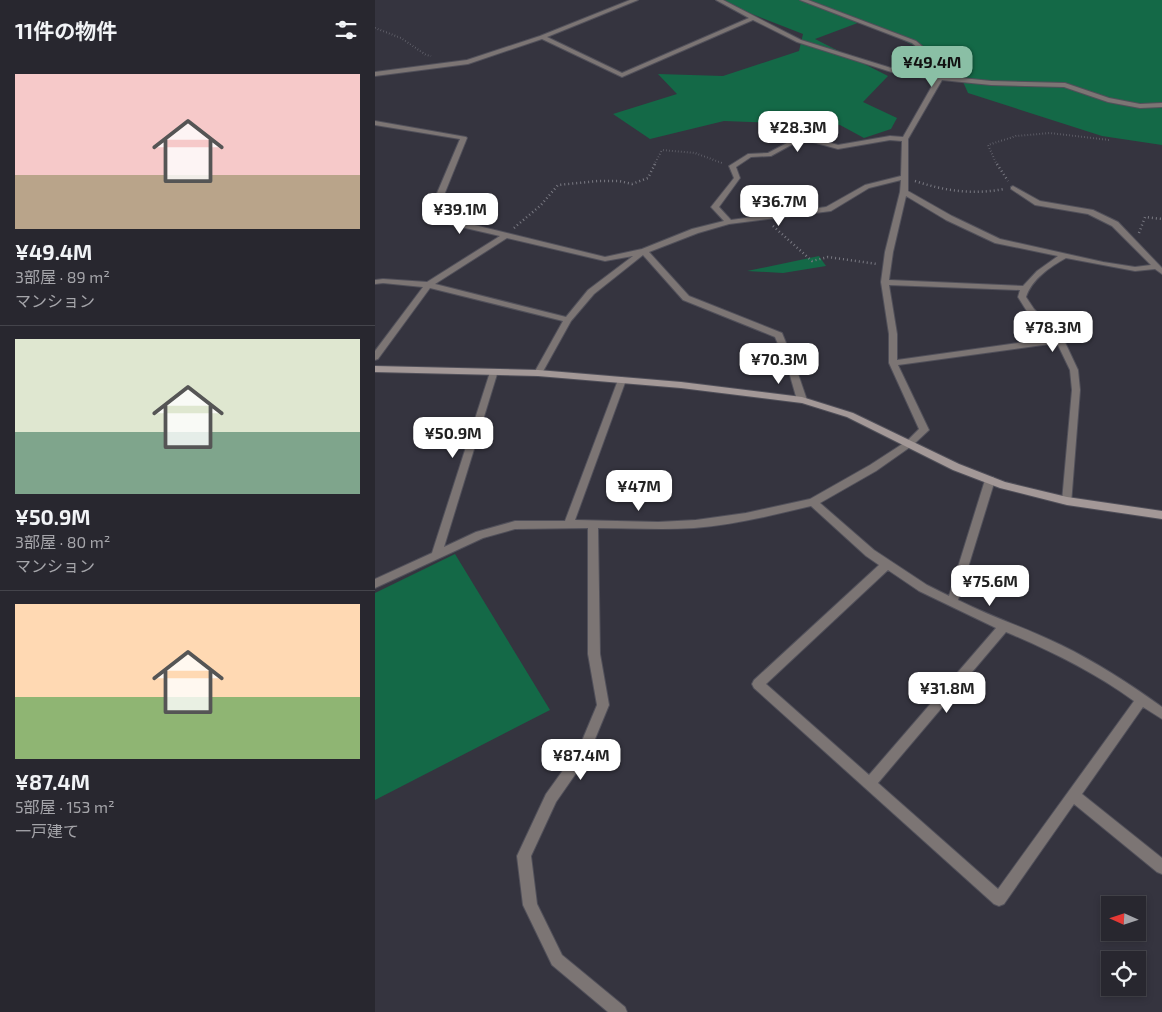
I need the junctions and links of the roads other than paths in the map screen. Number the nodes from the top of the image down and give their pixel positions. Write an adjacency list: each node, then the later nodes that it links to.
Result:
1 (635, 0): 5 (street)
2 (719, 0): 4 (street)
3 (803, 0): 7 (street)
4 (753, 18): 5 (street); 7 (street)
5 (542, 37): 6 (street)
6 (375, 74)
7 (940, 78): 8 (street); 10 (street)
8 (1162, 105)
9 (375, 123): 15 (street)
10 (905, 139): 11 (street); 14 (street)
11 (905, 177): 13 (street); 14 (street)
12 (1013, 188): 18 (street)
13 (905, 192): 17 (street); 21 (street)
14 (729, 222): 16 (street)
15 (506, 235): 16 (street); 22 (street)
16 (644, 251): 24 (street); 32 (street)
17 (1067, 255): 18 (street); 23 (street)
18 (1155, 267): 19 (street)
19 (1162, 272)
20 (375, 282): 22 (street)
21 (885, 282): 23 (street); 27 (street)
22 (428, 285): 24 (street); 26 (street)
23 (1023, 288): 25 (street)
24 (568, 320): 30 (street)
25 (1060, 340): 27 (street); 35 (street)
26 (375, 356)
27 (893, 363): 33 (street)
28 (375, 369): 29 (street)
29 (494, 371): 30 (street); 40 (street)
30 (538, 373): 31 (street)
31 (622, 380): 32 (street); 38 (street)
32 (802, 400): 33 (street)
33 (910, 443): 34 (street); 36 (street)
34 (990, 480): 35 (street); 43 (street)
35 (1067, 501): 37 (street)
36 (813, 502): 39 (street); 41 (street)
37 (1162, 515)
38 (569, 524): 39 (street); 40 (street)
39 (593, 524): 50 (street)
40 (437, 554): 42 (street)
41 (886, 565): 43 (street); 47 (street)
42 (375, 584)
43 (952, 602): 44 (street)
44 (1004, 627): 45 (street); 47 (street)
45 (1141, 699): 46 (street); 48 (street)
46 (1162, 714)
47 (870, 783): 48 (street)
48 (1073, 795): 49 (street)
49 (1162, 867)
50 (620, 1012)

